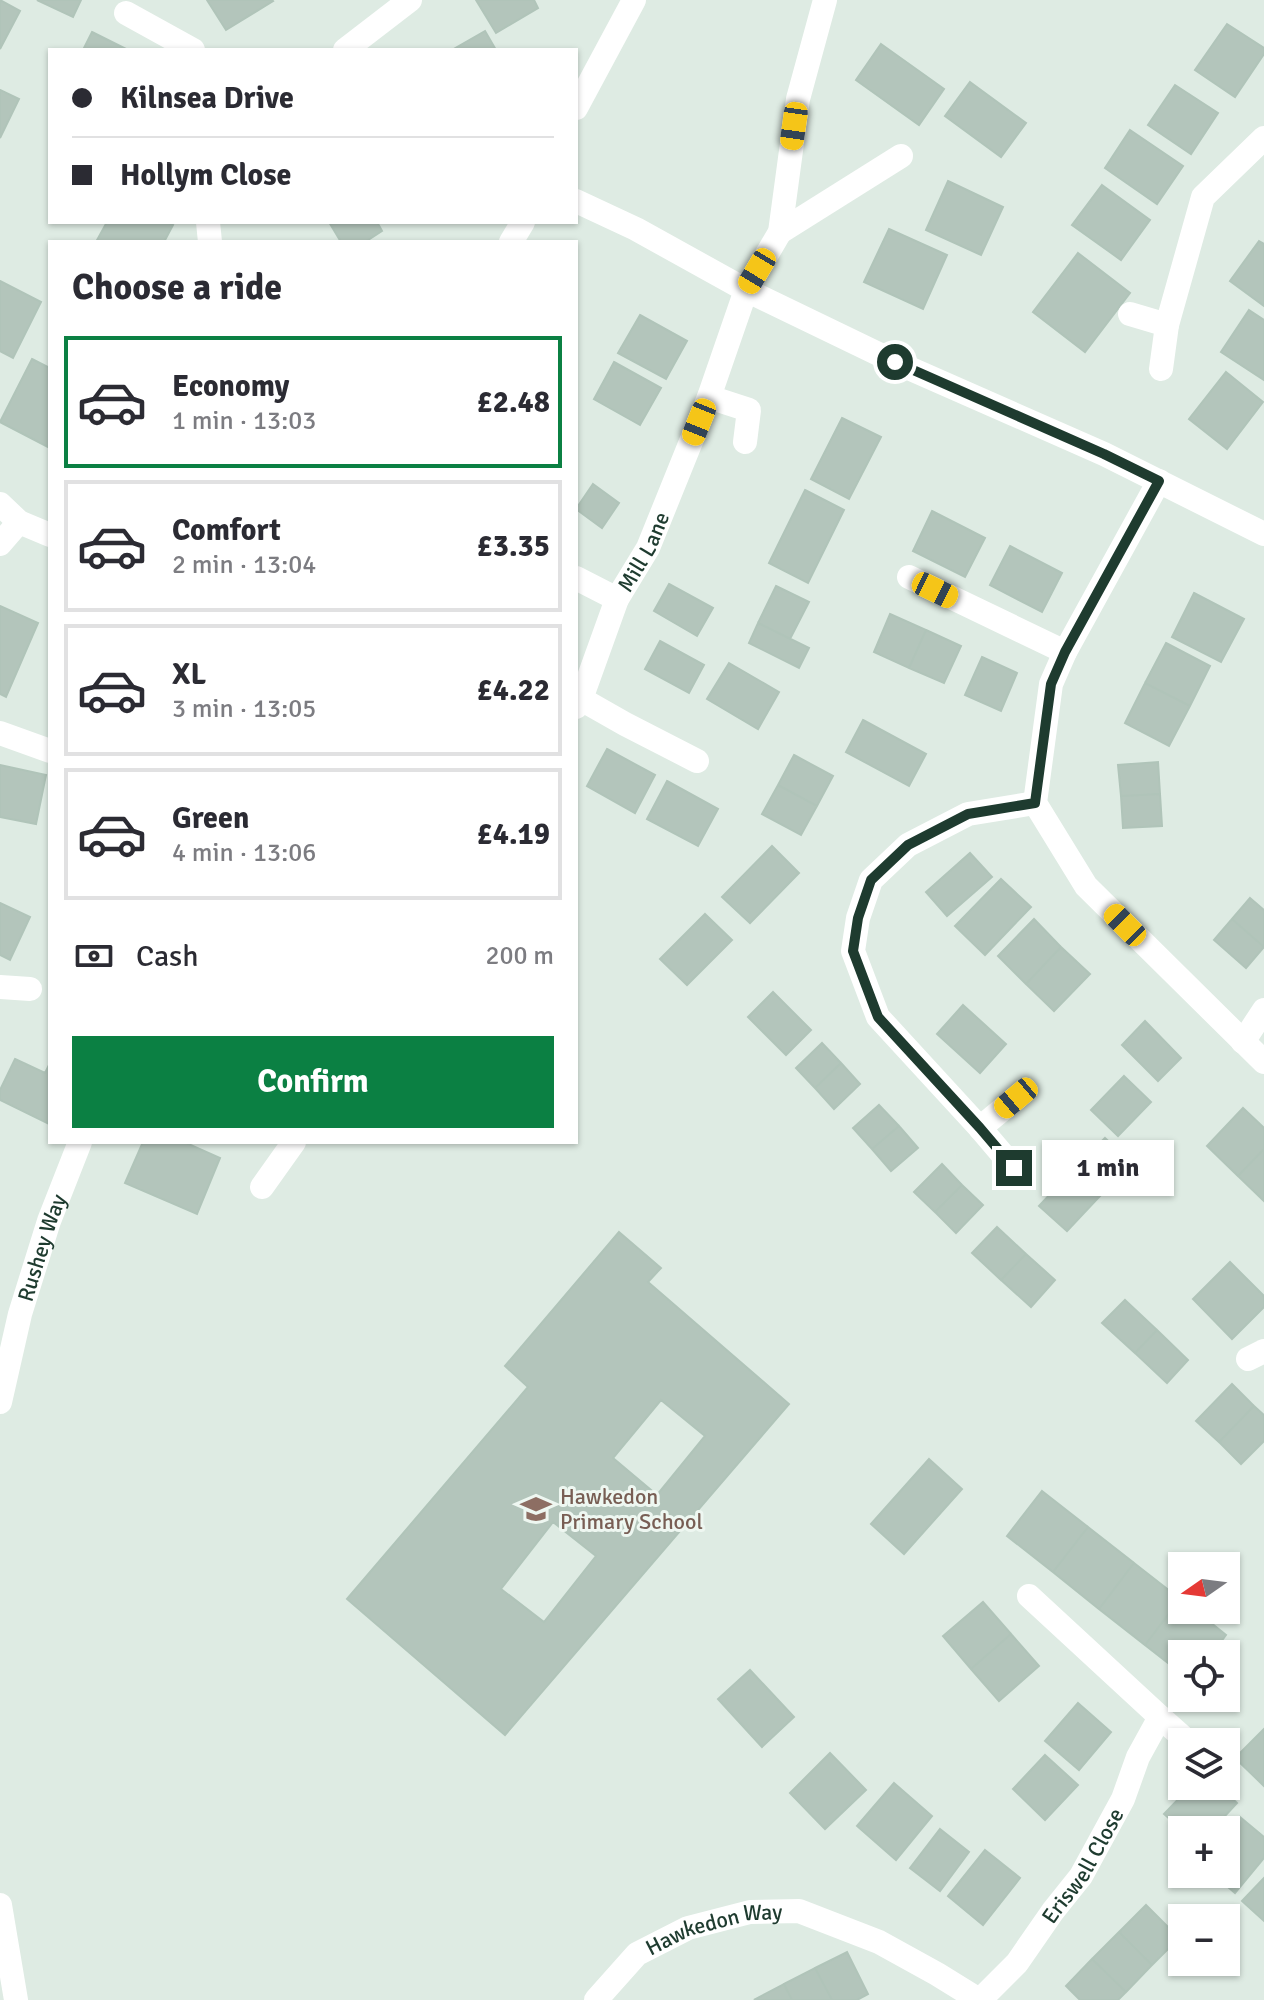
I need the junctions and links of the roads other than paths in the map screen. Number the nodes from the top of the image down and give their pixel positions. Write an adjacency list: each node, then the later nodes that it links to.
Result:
1 (410, 0): 6 (street)
2 (634, 0): 7 (street)
3 (825, 0): 11 (street, Mill Lane)
4 (126, 13): 5 (street)
5 (189, 48)
6 (348, 48)
7 (578, 104)
8 (1264, 138): 14 (street)
9 (901, 156): 11 (street, Mill Lane)
10 (578, 202): 12 (street)
11 (780, 232): 12 (street, Mill Lane)
12 (746, 290): 16 (street, Mill Lane); 18 (street)
13 (1130, 314): 14 (street)
14 (1167, 325): 15 (street)
15 (1161, 369)
16 (709, 397): 17 (street); 26 (street, Mill Lane)
17 (745, 442)
18 (1159, 481): 22 (street); 27 (street)
19 (0, 504): 20 (street)
20 (19, 522): 21 (street); 23 (street)
21 (48, 534)
22 (1264, 534)
23 (0, 544)
24 (909, 577): 27 (street)
25 (578, 579): 26 (street)
26 (617, 599): 28 (street, Mill Lane)
27 (1065, 652): 32 (street)
28 (578, 703): 31 (street)
29 (0, 733): 30 (street)
30 (48, 750)
31 (697, 761)
32 (1035, 803): 36 (street); 39 (street)
33 (0, 987): 34 (street)
34 (30, 989)
35 (1264, 1010): 36 (street)
36 (1243, 1042): 37 (street)
37 (1264, 1062)
38 (1016, 1098): 39 (street)
39 (980, 1128): 42 (street)
40 (79, 1144): 44 (street, Rushey Way)
41 (293, 1144): 43 (street)
42 (1014, 1168)
43 (262, 1187)
44 (0, 1402)
45 (1029, 1596): 46 (street)
46 (1160, 1717): 47 (street); 51 (street, Eriswell Close)
47 (1172, 1728)
48 (0, 1905): 49 (street)
49 (16, 2000)
50 (596, 2000): 51 (street, Hawkedon Way)
51 (980, 2000)

